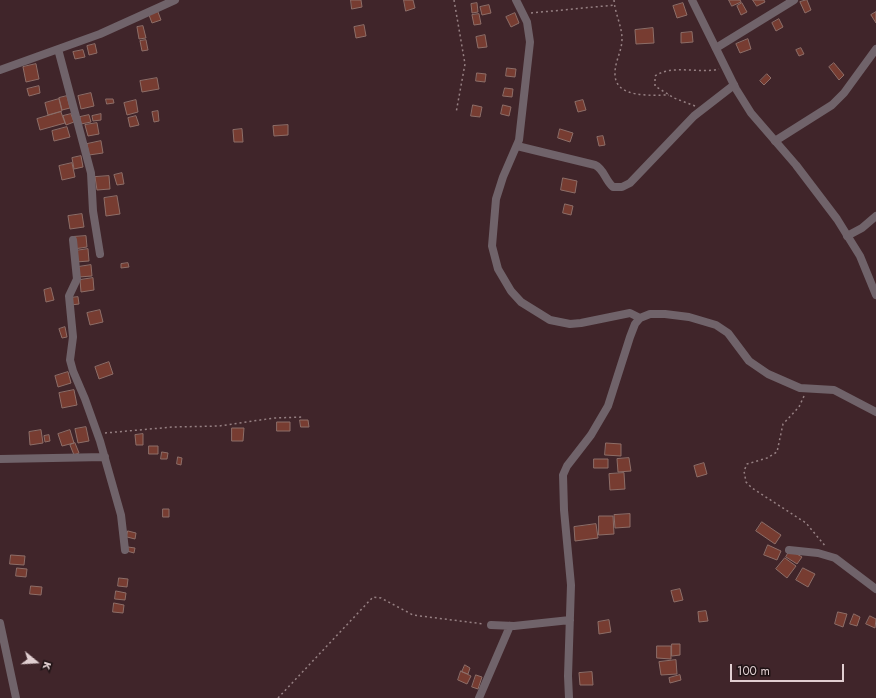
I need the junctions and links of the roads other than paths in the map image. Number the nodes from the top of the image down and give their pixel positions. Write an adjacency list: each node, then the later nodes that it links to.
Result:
1 (175, 0): 6 (street)
2 (516, 0): 11 (street)
3 (692, 0): 5 (street)
4 (794, 0): 5 (street)
5 (716, 48): 9 (street)
6 (58, 49): 8 (street); 15 (street)
7 (876, 49): 10 (street)
8 (0, 70)
9 (734, 86): 10 (street); 11 (street)
10 (775, 141): 13 (street)
11 (517, 146): 17 (street)
12 (876, 216): 13 (street)
13 (847, 236): 16 (street)
14 (73, 240): 19 (street)
15 (100, 254)
16 (876, 295)
17 (640, 318): 18 (street); 24 (street)
18 (876, 412)
19 (105, 457): 20 (street); 21 (street)
20 (0, 459)
21 (125, 550)
22 (789, 550): 23 (street)
23 (876, 589)
24 (570, 620): 27 (street); 30 (street)
25 (0, 623): 28 (street)
26 (491, 625): 27 (street)
27 (510, 626): 29 (street)
28 (16, 698)
29 (479, 698)
30 (569, 698)

